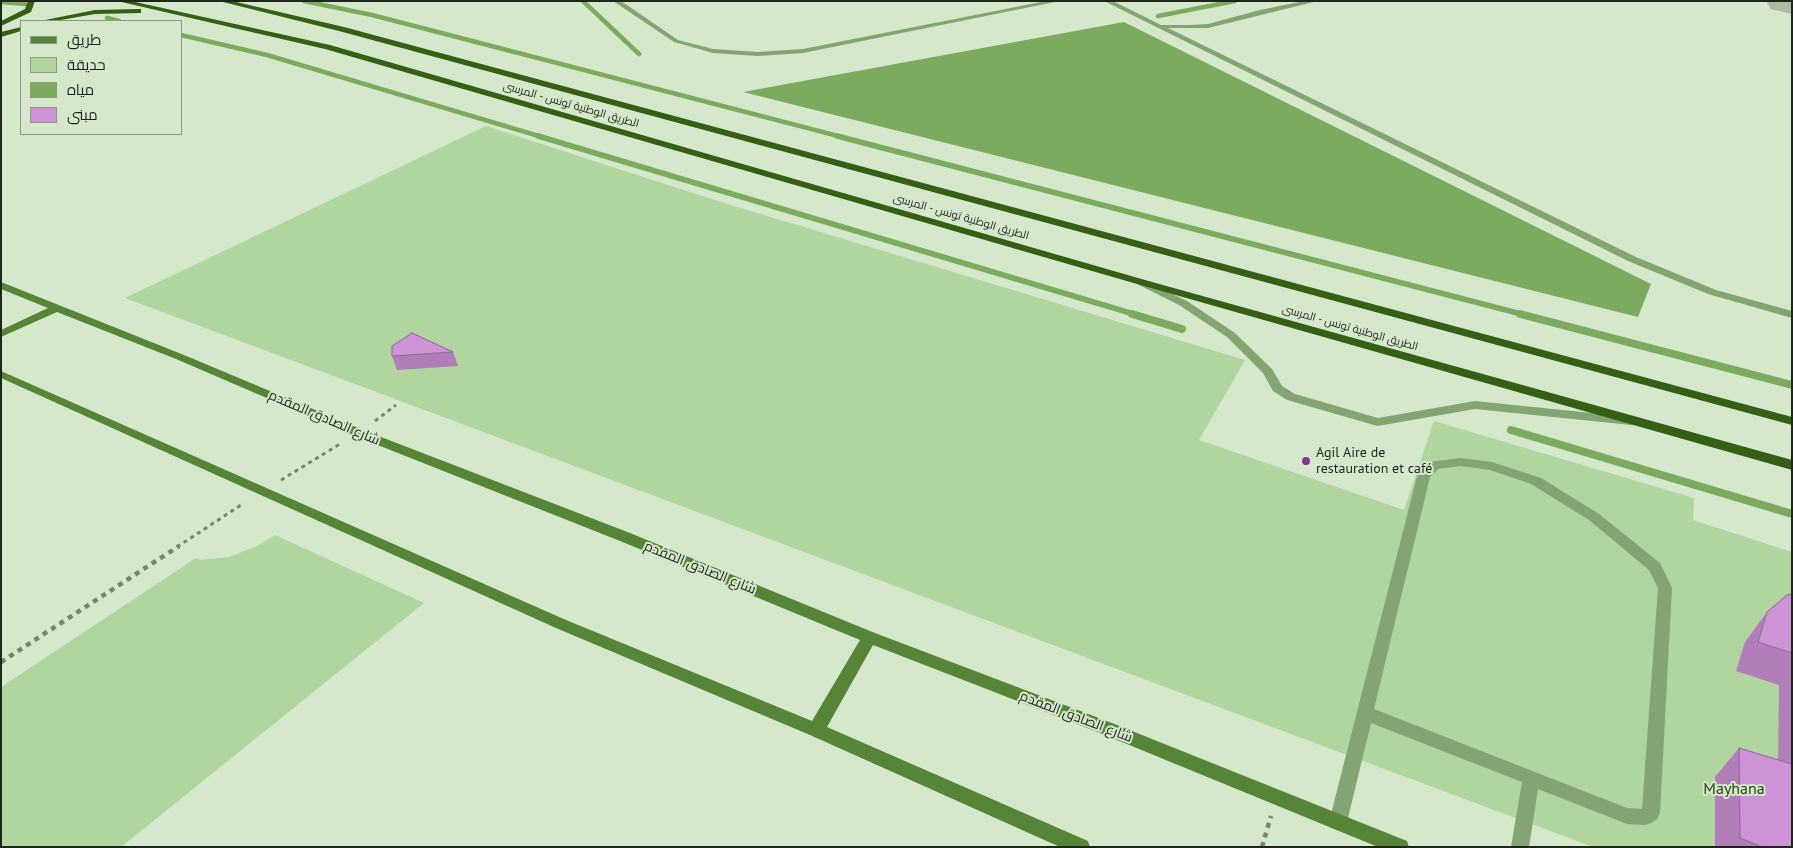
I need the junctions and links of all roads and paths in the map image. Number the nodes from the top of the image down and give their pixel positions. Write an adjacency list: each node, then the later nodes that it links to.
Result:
1 (32, 1): 10 (highway)
2 (120, 1): 8 (highway, الطريق الوطنية تونس - المرسى)
3 (222, 1): 23 (highway, الطريق الوطنية تونس - المرسى)
4 (616, 1): 5 (lane)
5 (1057, 1)
6 (1107, 1): 12 (lane)
7 (1315, 1): 11 (lane)
8 (167, 10): 9 (highway); 16 (highway, الطريق الوطنية تونس - المرسى)
9 (50, 20)
10 (1, 24)
11 (1216, 24): 12 (lane); 15 (lane)
12 (1156, 25): 15 (lane)
13 (20, 28): 14 (highway)
14 (1, 35)
15 (1199, 46): 19 (lane)
16 (1141, 282): 24 (highway, الطريق الوطنية تونس - المرسى); 24 (lane)
17 (1, 285): 18 (main road, شارع الصادق المقدم)
18 (56, 308): 20 (main road); 25 (main road, شارع الصادق المقدم)
19 (1792, 315)
20 (1, 334)
21 (1, 374): 27 (main road)
22 (396, 406): 25 (path)
23 (1792, 421)
24 (1639, 422): 26 (highway, الطريق الوطنية تونس - المرسى)
25 (359, 433): 27 (path); 28 (main road, شارع الصادق المقدم)
26 (1792, 465)
27 (262, 491): 29 (path); 31 (main road)
28 (870, 636): 31 (main road); 33 (main road, شارع الصادق المقدم)
29 (1, 662)
30 (1365, 713): 32 (lane); 32 (lane); 34 (lane)
31 (816, 730): 35 (main road)
32 (1532, 779): 38 (lane)
33 (1277, 798): 34 (main road, شارع الصادق المقدم); 36 (path)
34 (1338, 822): 37 (main road, شارع الصادق المقدم)
35 (1081, 847)
36 (1262, 847)
37 (1400, 847)
38 (1520, 847)

